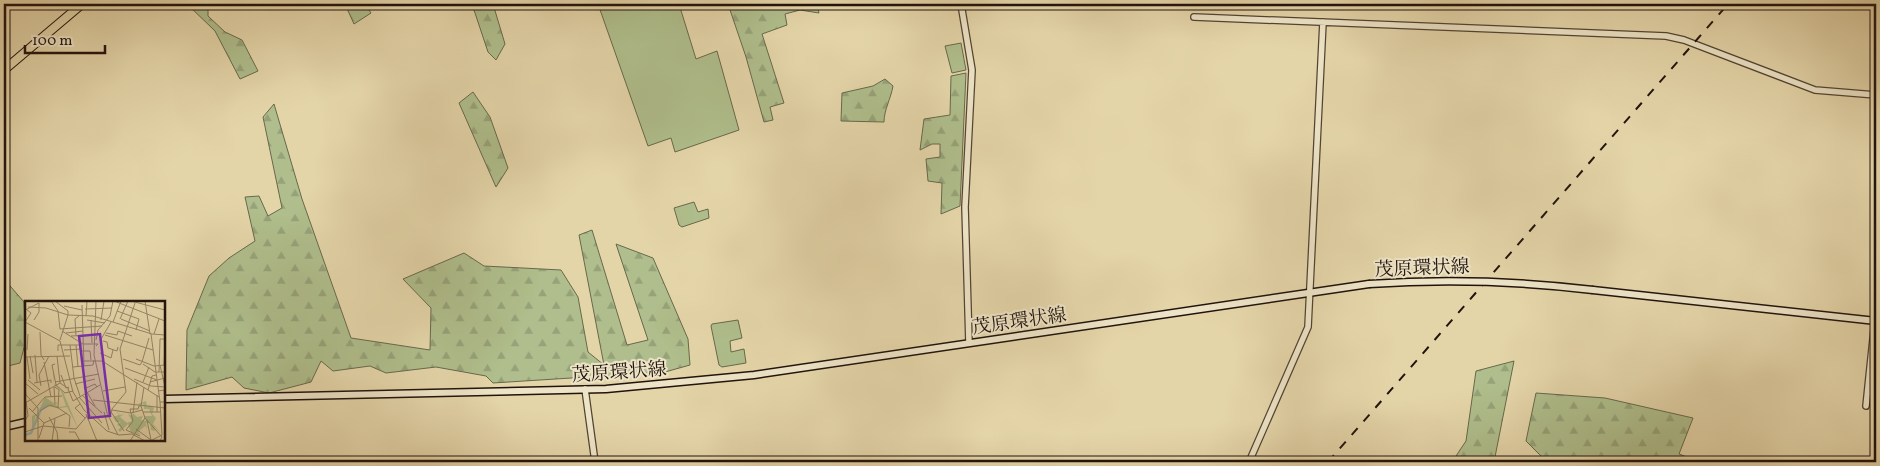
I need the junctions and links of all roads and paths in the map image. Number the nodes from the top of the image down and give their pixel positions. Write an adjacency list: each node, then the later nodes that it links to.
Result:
1 (82, 4): 5 (highway)
2 (961, 4): 10 (street)
3 (1194, 17): 4 (street)
4 (1323, 22): 6 (street); 7 (street)
5 (4, 70)
6 (1876, 95)
7 (1312, 293): 9 (main road, 茂原環状線, bridge); 10 (main road, 茂原環状線); 17 (street)
8 (1876, 310): 9 (street)
9 (1876, 321): 13 (street)
10 (969, 343): 11 (main road, 茂原環状線)
11 (586, 389): 12 (main road, 茂原環状線); 16 (street)
12 (165, 399)
13 (1866, 406)
14 (25, 422): 15 (main road)
15 (4, 427)
16 (595, 462)
17 (1249, 462)

